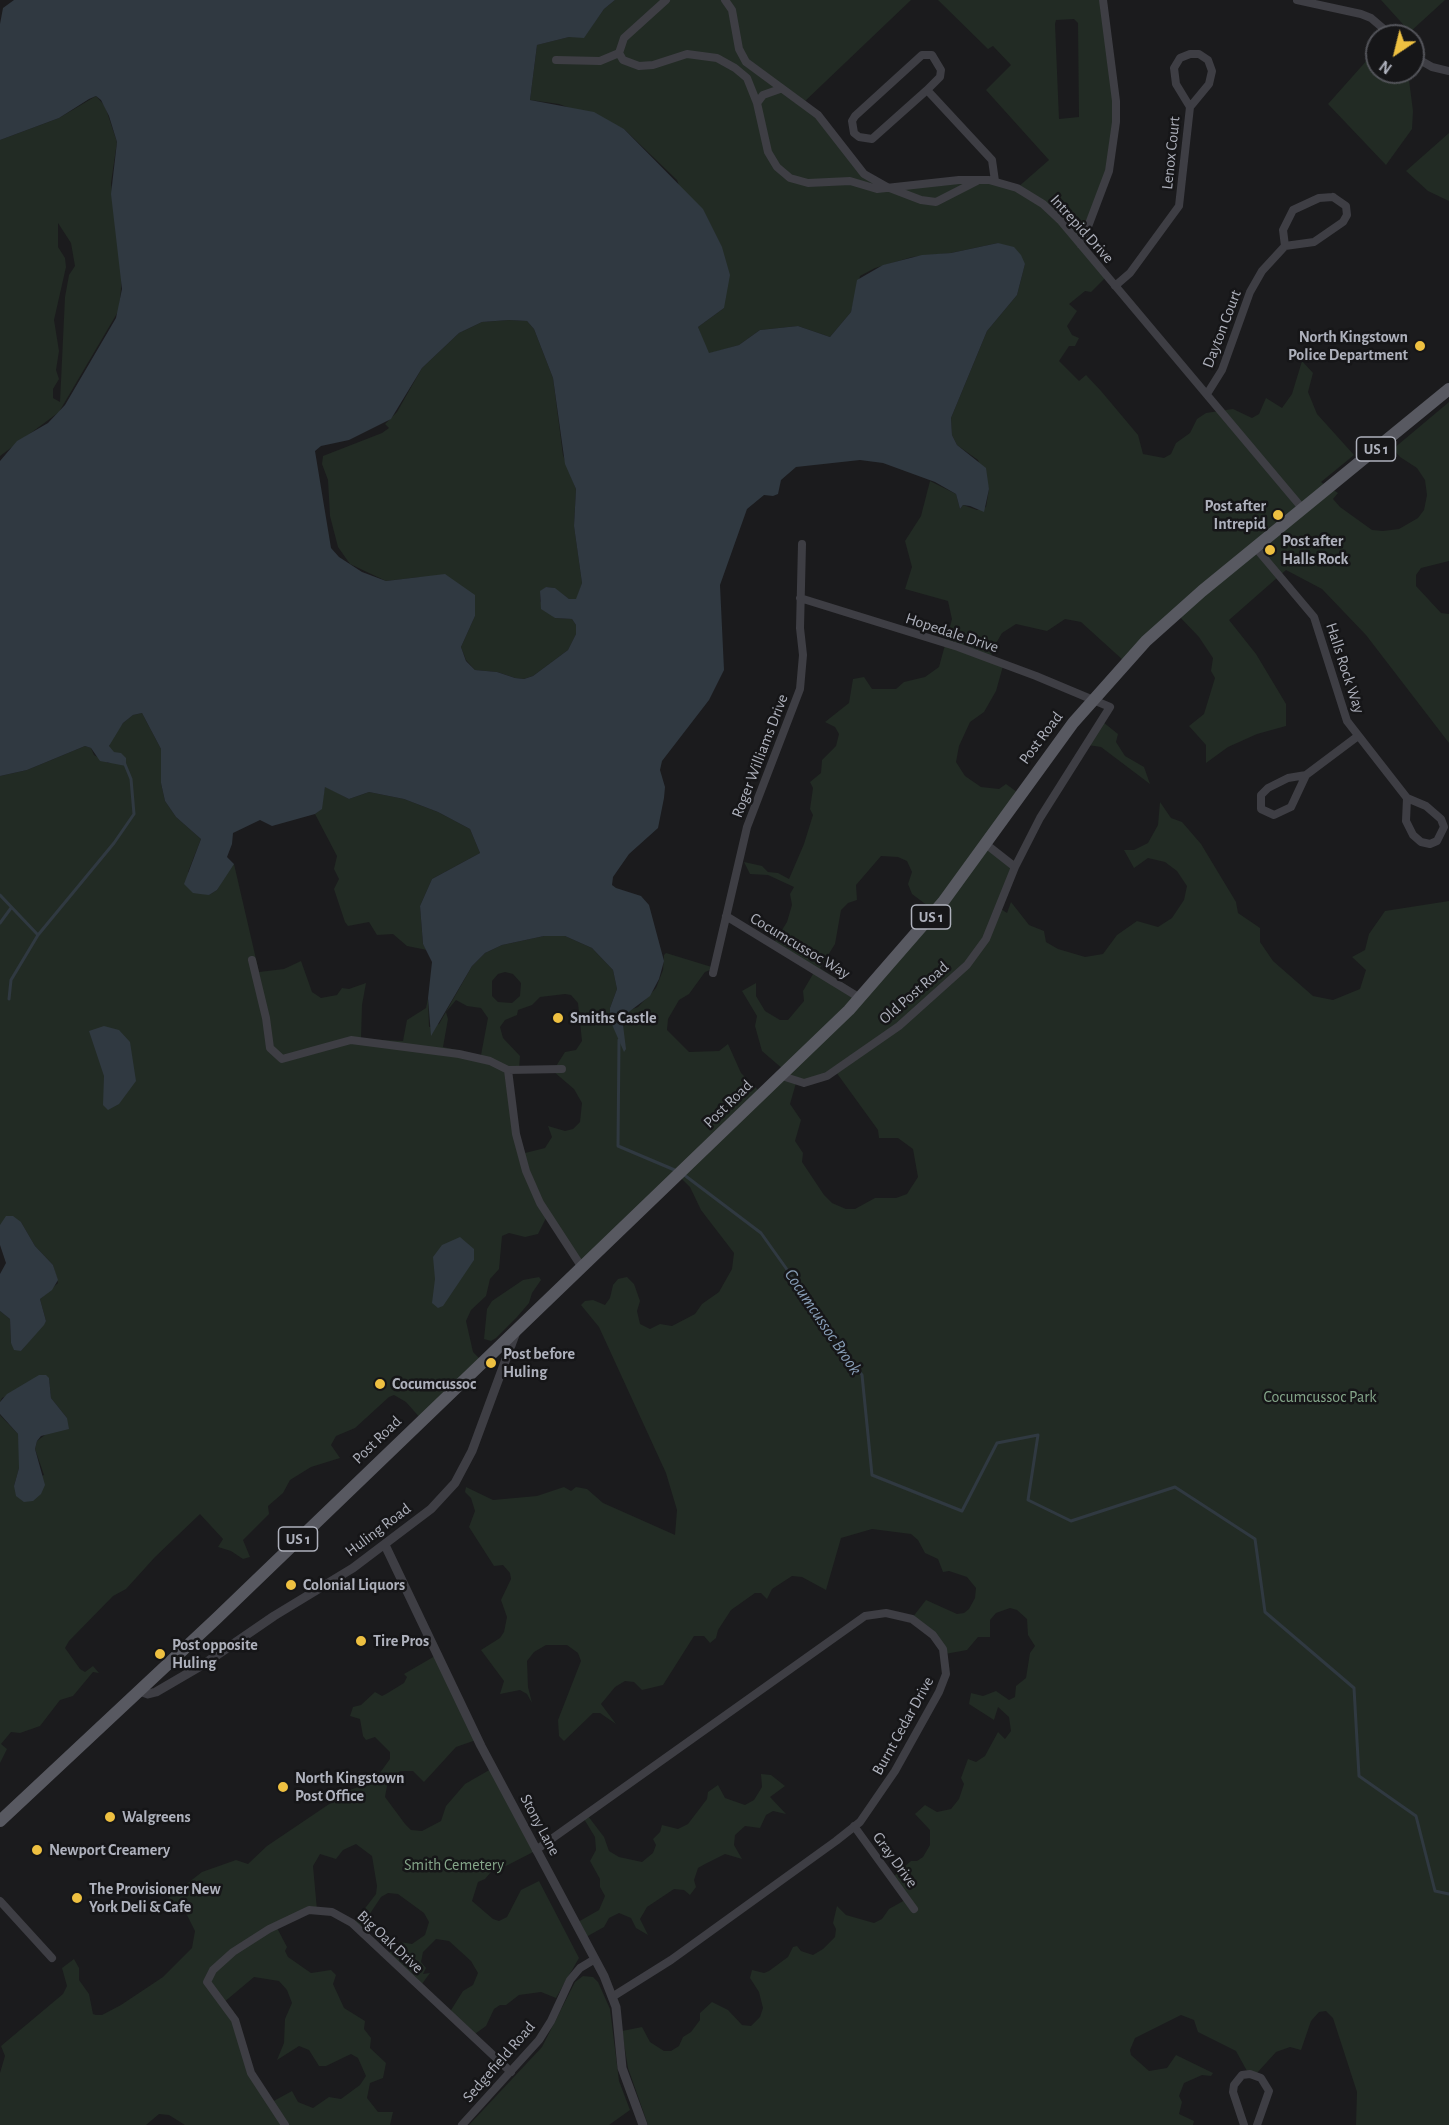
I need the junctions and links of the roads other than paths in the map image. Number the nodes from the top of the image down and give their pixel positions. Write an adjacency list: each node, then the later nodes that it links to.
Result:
1 (666, 0): 6 (street)
2 (725, 0): 10 (street)
3 (1103, 0): 17 (street)
4 (1298, 0): 5 (street)
5 (1378, 24)
6 (619, 53): 7 (street); 12 (street, Intrepid Drive)
7 (556, 60)
8 (1425, 63): 9 (street)
9 (1449, 71)
10 (780, 89): 12 (street); 16 (street)
11 (927, 90): 11 (street); 15 (street)
12 (757, 103): 16 (street, Intrepid Drive)
13 (1190, 107): 13 (street, Lenox Court); 19 (street, Lenox Court)
14 (980, 180): 15 (street, Intrepid Drive); 16 (street, Intrepid Drive); 16 (street)
15 (995, 181): 17 (street, Intrepid Drive)
16 (892, 189)
17 (1081, 245): 19 (street, Intrepid Drive)
18 (1284, 246): 18 (street); 21 (street, Dayton Court)
19 (1115, 286): 21 (street, Intrepid Drive)
20 (1449, 388): 22 (main road, Post Road / US 1)
21 (1208, 394): 22 (street, Intrepid Drive)
22 (1302, 508): 24 (main road, Post Road / US 1)
23 (802, 544): 25 (street, Roger Williams Drive)
24 (1255, 548): 26 (main road, Post Road / US 1); 27 (street, Halls Rock Way)
25 (800, 598): 26 (street, Hopedale Drive); 32 (street, Roger Williams Drive)
26 (1093, 699): 30 (main road, Post Road / US 1); 31 (street, Old Post Road)
27 (1358, 736): 28 (street); 29 (street, Halls Rock Way)
28 (1306, 776): 28 (street)
29 (1407, 798): 29 (street, Halls Rock Way)
30 (987, 845): 31 (street); 35 (main road, Post Road / US 1)
31 (1015, 867): 38 (street, Old Post Road)
32 (726, 916): 34 (street, Roger Williams Drive); 35 (street, Cocumcussoc Way)
33 (252, 960): 37 (street)
34 (713, 973)
35 (860, 998): 38 (main road, Post Road / US 1)
36 (562, 1069): 37 (street)
37 (508, 1070): 39 (street)
38 (782, 1076): 39 (main road, Post Road / US 1)
39 (581, 1266): 40 (main road, Post Road / US 1)
40 (517, 1328): 41 (street, Huling Road); 42 (main road, Post Road / US 1)
41 (385, 1545): 42 (street, Huling Road); 45 (street, Stony Lane)
42 (140, 1691): 43 (main road, Post Road / US 1)
43 (0, 1821)
44 (854, 1826): 45 (street, Burnt Cedar Drive); 47 (street, Gray Drive); 50 (street, Burnt Cedar Drive)
45 (536, 1850): 49 (street, Stony Lane)
46 (0, 1901): 48 (street)
47 (914, 1909)
48 (52, 1958)
49 (595, 1959): 50 (street, Stony Lane); 51 (street, Sedgefield Road)
50 (612, 1996): 54 (street, Stony Lane)
51 (511, 2072): 52 (street, Big Oak Drive); 53 (street, Sedgefield Road)
52 (285, 2125)
53 (462, 2125)
54 (643, 2125)
55 (1244, 2125): 56 (street)
56 (1257, 2125)

